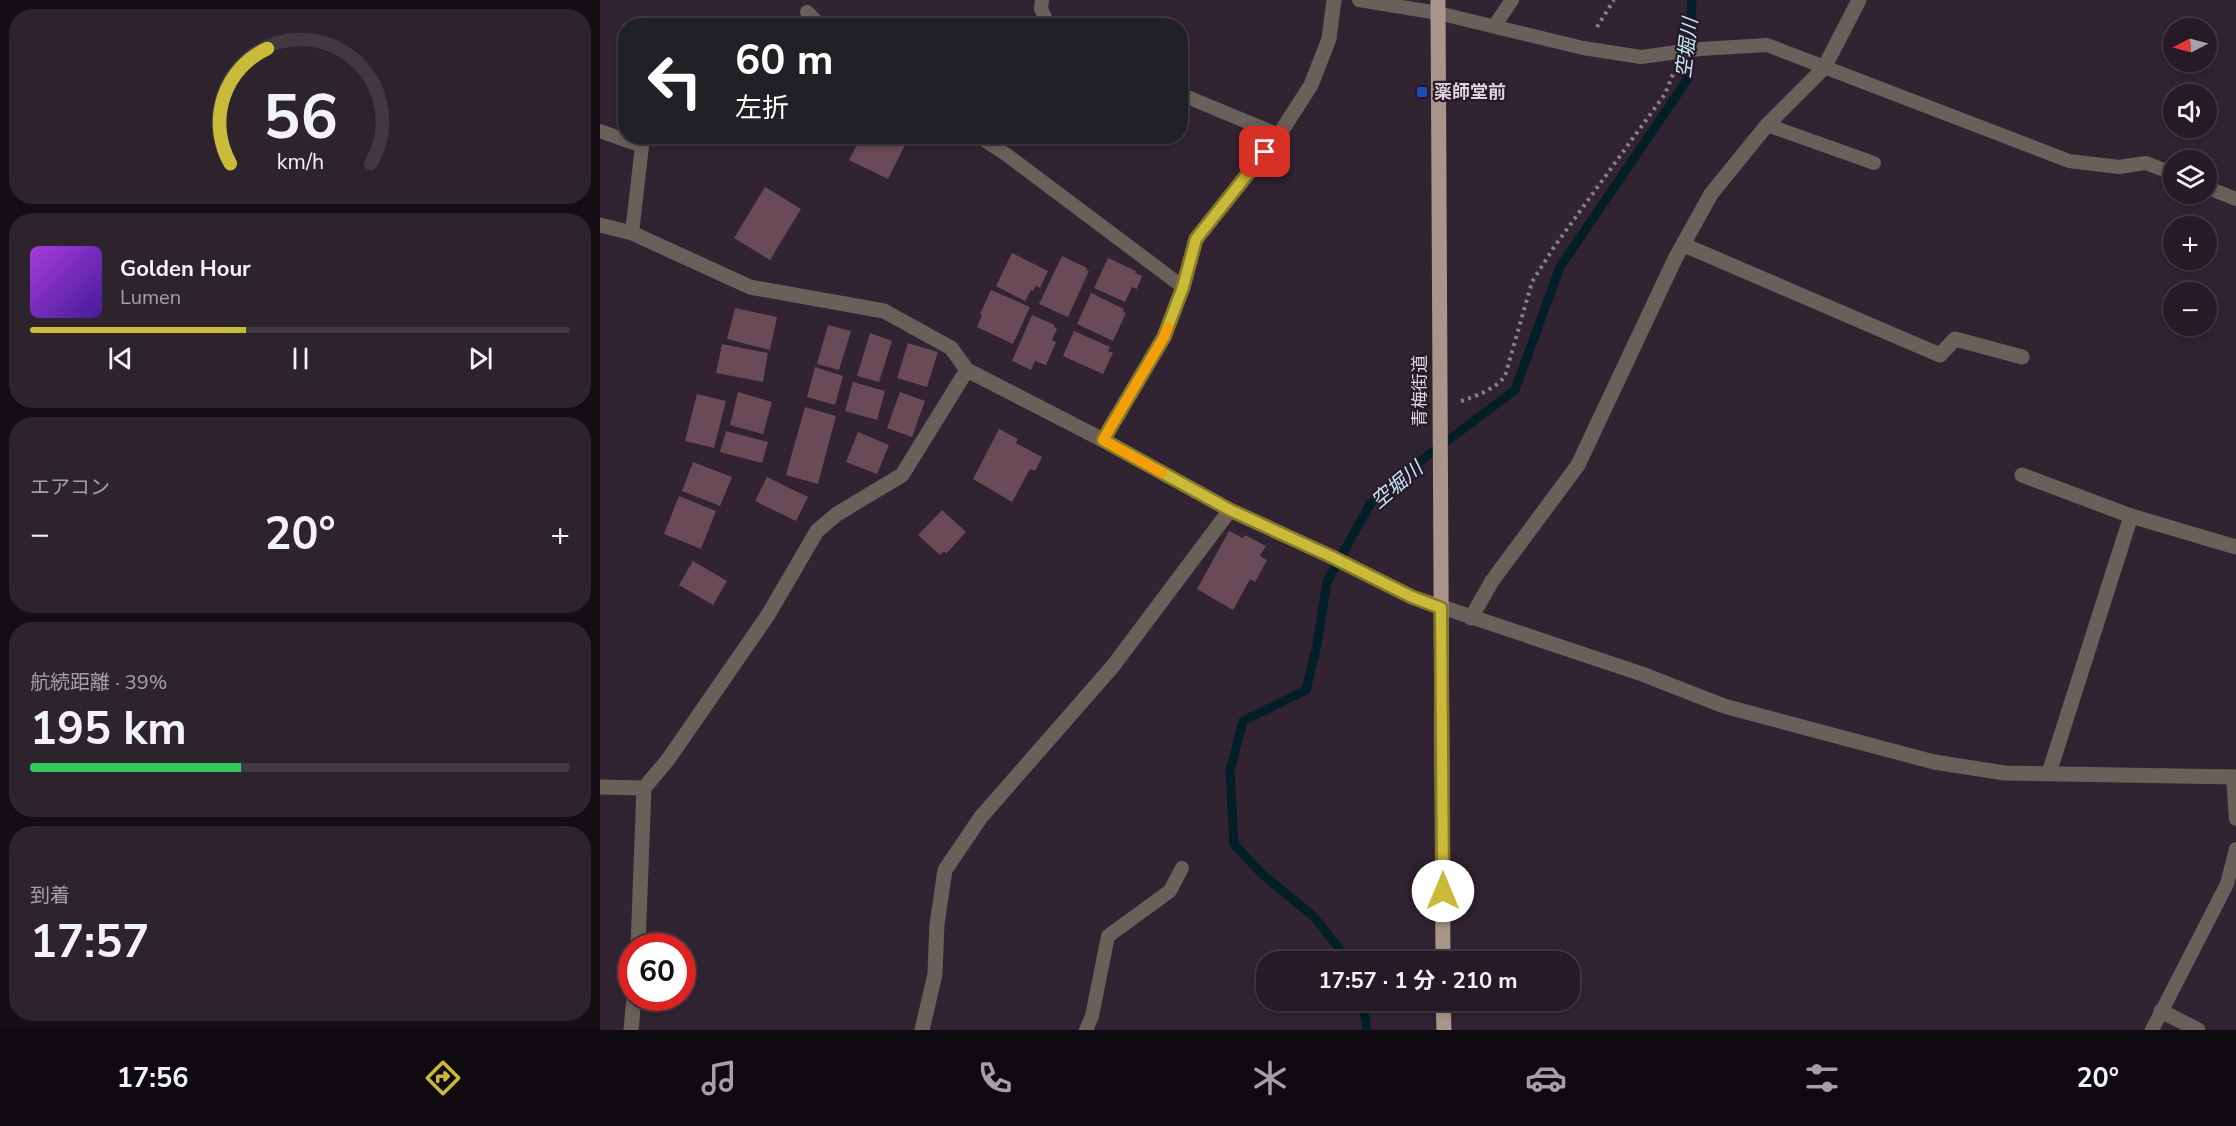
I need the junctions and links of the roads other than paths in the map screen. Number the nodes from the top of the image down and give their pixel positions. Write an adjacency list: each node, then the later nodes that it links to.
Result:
1 (1042, 0): 9 (lane)
2 (1334, 0): 15 (street)
3 (1359, 0): 6 (lane)
4 (1512, 0): 10 (lane)
5 (1859, 0): 11 (street)
6 (1438, 7): 10 (lane); 34 (main road, 青梅街道)
7 (807, 12): 8 (lane)
8 (813, 18)
9 (1045, 18)
10 (1495, 25): 11 (lane)
11 (1824, 68): 13 (street); 20 (lane)
12 (1188, 97): 15 (lane)
13 (1767, 125): 19 (lane); 25 (street)
14 (600, 131): 16 (lane)
15 (1279, 135): 26 (street)
16 (618, 137)
17 (636, 144): 24 (lane)
18 (990, 144): 26 (lane)
19 (1874, 163)
20 (2163, 170)
21 (2217, 191): 22 (lane)
22 (2236, 199)
23 (600, 225): 24 (street)
24 (633, 233): 28 (street)
25 (1684, 245): 27 (street); 35 (street)
26 (1183, 287): 29 (street)
27 (2022, 357)
28 (966, 370): 29 (street); 39 (street)
29 (1103, 440): 31 (street)
30 (2022, 475): 32 (street)
31 (1230, 510): 34 (street); 49 (street)
32 (2131, 516): 33 (street); 36 (street)
33 (2236, 547)
34 (1441, 608): 35 (street); 44 (main road, 青梅街道)
35 (1471, 618): 36 (street)
36 (2049, 773): 37 (street)
37 (2235, 777): 40 (lane)
38 (600, 787): 39 (street)
39 (644, 788): 43 (street)
40 (2236, 819)
41 (2236, 849): 47 (lane)
42 (1182, 868): 50 (lane)
43 (638, 933)
44 (1443, 951)
45 (633, 1011): 48 (street)
46 (1443, 1011): 51 (main road)
47 (2161, 1011): 52 (lane); 53 (street)
48 (631, 1030)
49 (922, 1030)
50 (1086, 1030)
51 (1444, 1030)
52 (2152, 1030)
53 (2198, 1030)

